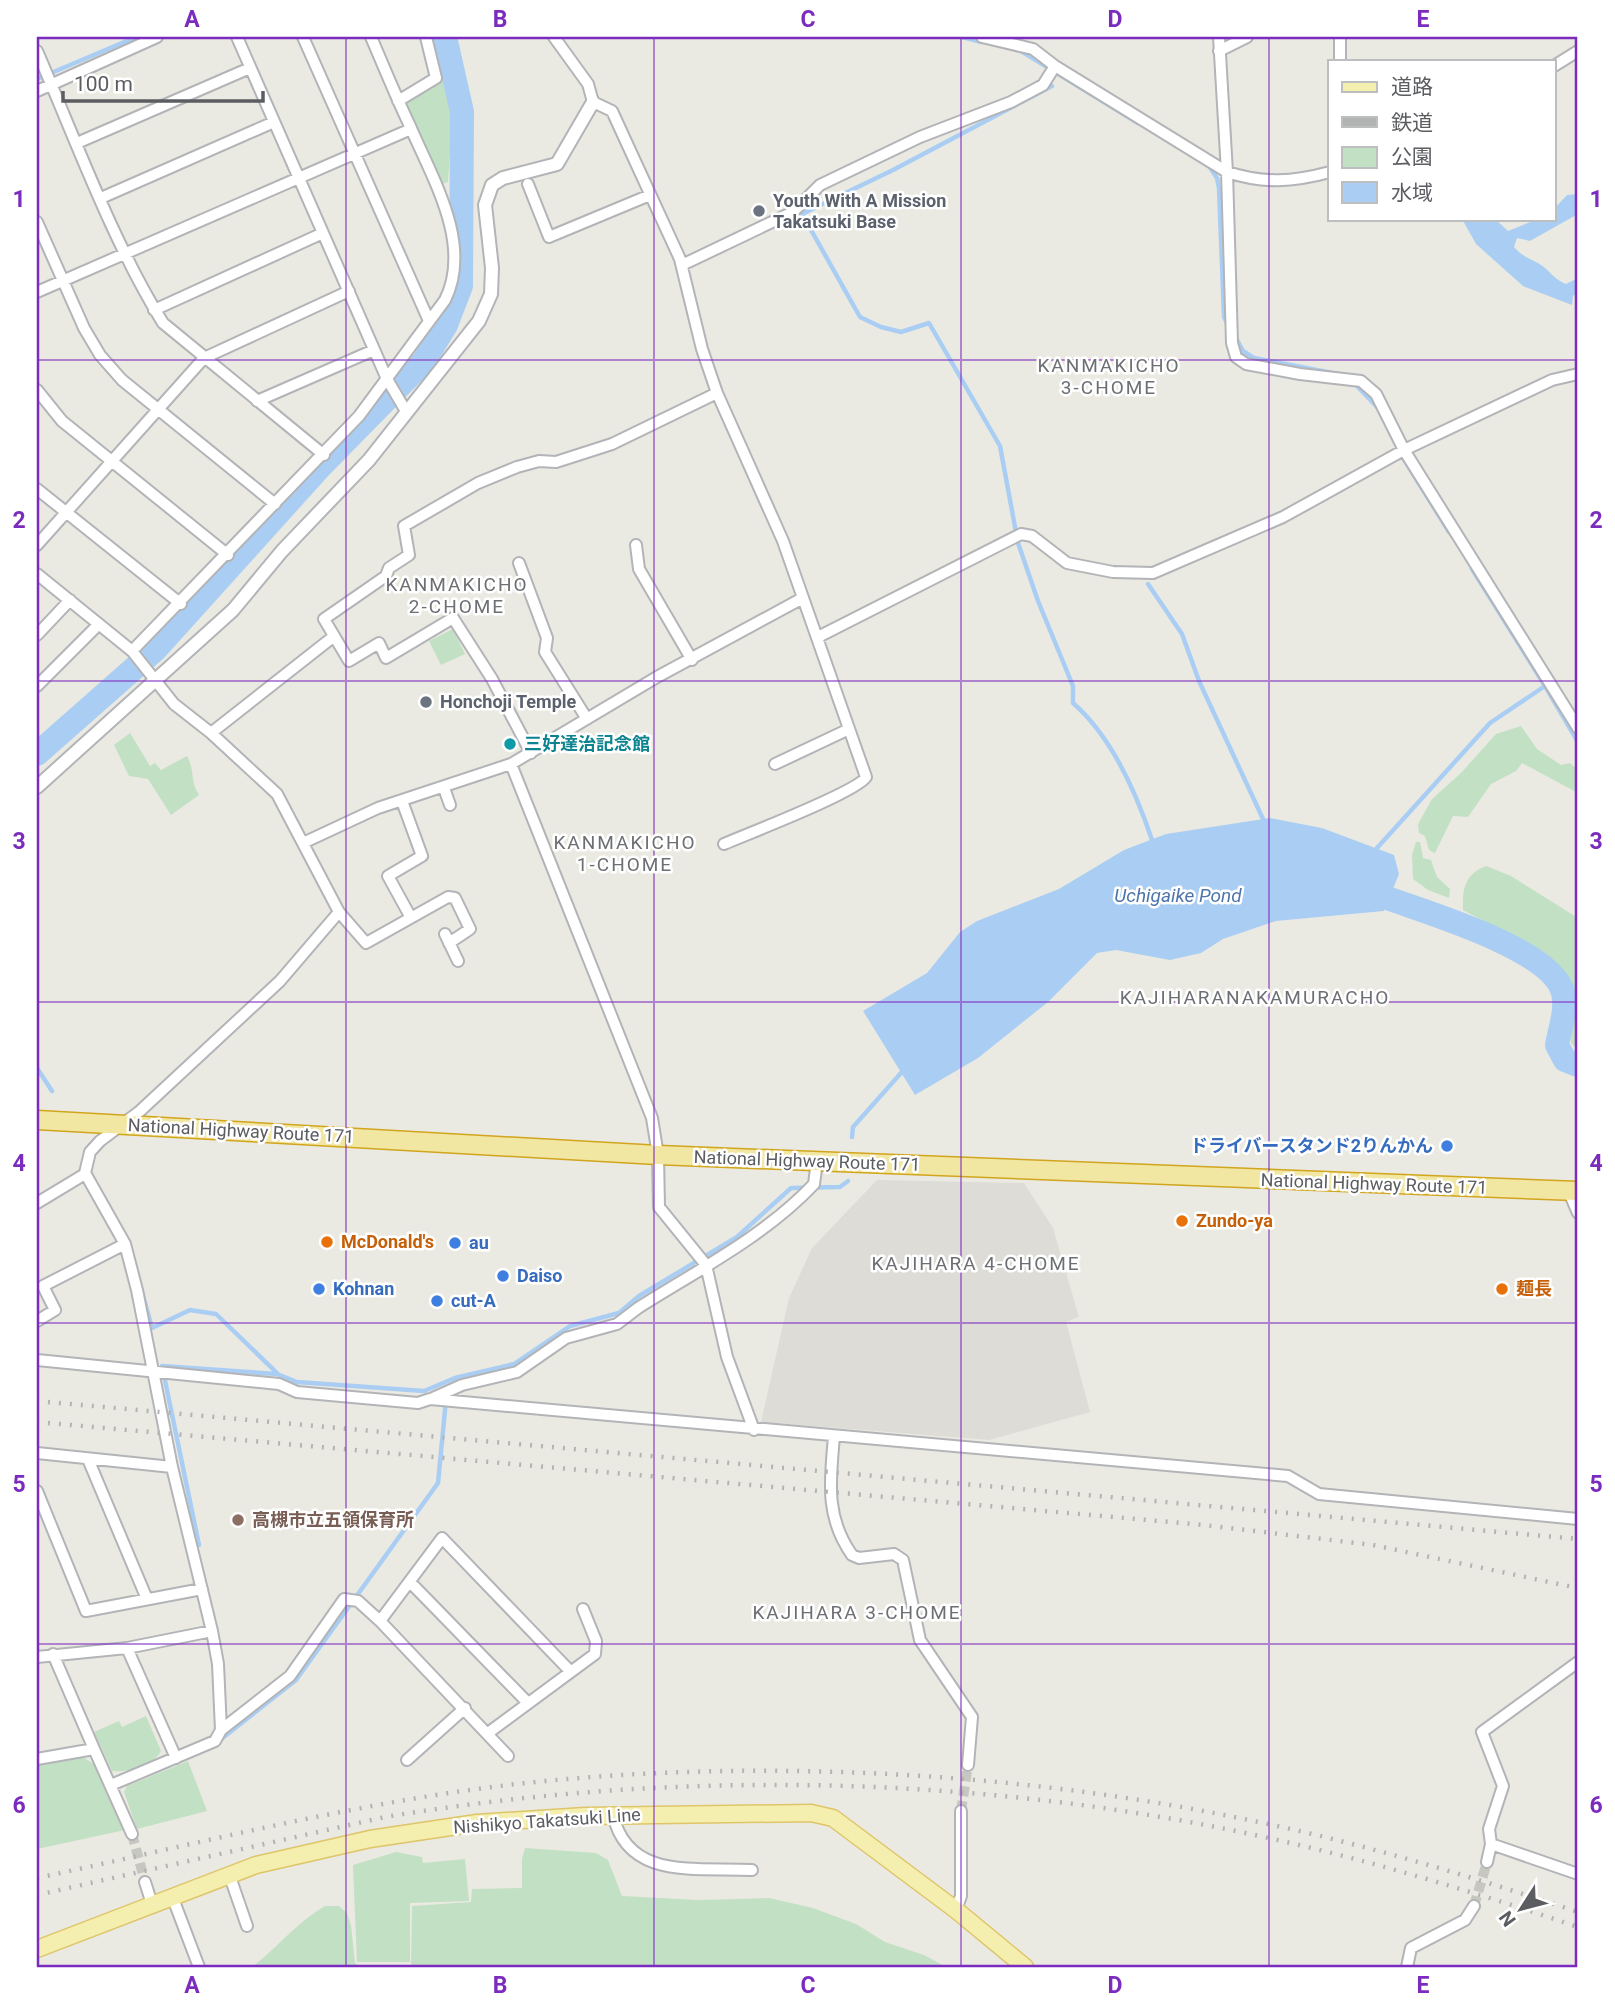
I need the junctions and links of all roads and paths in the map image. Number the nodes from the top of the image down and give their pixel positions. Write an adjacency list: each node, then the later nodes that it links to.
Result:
1 (157, 37): 18 (street)
2 (237, 37): 17 (street)
3 (303, 37): 25 (street)
4 (371, 37): 20 (street)
5 (426, 37): 20 (street)
6 (554, 37): 21 (street)
7 (982, 37): 16 (street)
8 (1219, 37): 12 (street)
9 (1247, 37): 12 (street)
10 (1340, 37): 14 (street)
11 (37, 51): 18 (street)
12 (1219, 51): 26 (street)
13 (1578, 51): 15 (street)
14 (1340, 60)
15 (1556, 65)
16 (1055, 66): 26 (street); 35 (street)
17 (250, 68): 22 (street); 24 (street)
18 (51, 84): 19 (street); 24 (street)
19 (37, 91)
20 (398, 101): 23 (street)
21 (593, 102): 30 (street); 49 (street)
22 (274, 122): 28 (street); 31 (street)
23 (411, 129): 25 (street); 40 (street)
24 (78, 143): 31 (street)
25 (355, 154): 28 (street); 40 (street)
26 (1227, 172): 27 (street); 50 (street)
27 (1328, 172)
28 (299, 178): 33 (street); 34 (street)
29 (528, 184): 30 (street)
30 (650, 195): 35 (street)
31 (102, 198): 34 (street)
32 (37, 222): 36 (street)
33 (323, 233): 37 (street); 39 (street)
34 (126, 254): 36 (street); 39 (street)
35 (682, 265): 46 (street)
36 (63, 281): 38 (street); 48 (street)
37 (349, 291): 41 (street); 42 (street)
38 (37, 292)
39 (154, 310): 42 (street)
40 (429, 321): 44 (street)
41 (374, 350): 44 (street); 47 (street)
42 (204, 358): 47 (street); 48 (street)
43 (1578, 374): 50 (street)
44 (387, 379): 49 (street); 51 (street)
45 (37, 390): 52 (street)
46 (717, 393): 61 (street); 66 (street)
47 (257, 401): 51 (street)
48 (158, 410): 52 (street); 54 (street)
49 (407, 413): 70 (street)
50 (1404, 450): 67 (street); 73 (street)
51 (324, 455): 54 (street)
52 (112, 462): 55 (street); 58 (street)
53 (37, 489): 55 (street)
54 (275, 504): 58 (street)
55 (66, 513): 56 (street); 63 (street)
56 (37, 545)
57 (636, 545): 69 (street)
58 (228, 555): 63 (street)
59 (519, 563): 72 (street)
60 (37, 574): 62 (street)
61 (802, 599): 67 (street); 69 (street)
62 (69, 600): 64 (street); 65 (street)
63 (181, 604): 68 (street)
64 (99, 624): 68 (street); 71 (street)
65 (37, 635)
66 (333, 637): 75 (street); 76 (street)
67 (818, 637): 74 (street)
68 (132, 651): 70 (street)
69 (692, 660): 72 (street)
70 (155, 680): 75 (street); 79 (street)
71 (37, 686)
72 (587, 719): 76 (street)
73 (1578, 728)
74 (847, 730): 78 (street); 84 (street)
75 (212, 733): 83 (street)
76 (531, 753): 77 (street)
77 (511, 764): 80 (street); 90 (street)
78 (775, 764)
79 (37, 787)
80 (444, 788): 81 (street); 82 (street)
81 (402, 801): 83 (street); 86 (street)
82 (450, 805)
83 (303, 844): 85 (street)
84 (724, 844)
85 (339, 912): 86 (street); 89 (street)
86 (410, 916): 87 (street)
87 (458, 961)
88 (37, 1120): 89 (highway, National Highway Route 171)
89 (123, 1124): 90 (highway, National Highway Route 171); 92 (street)
90 (658, 1155): 91 (highway, National Highway Route 171); 97 (street)
91 (817, 1161): 93 (highway, National Highway Route 171); 97 (street)
92 (86, 1170): 94 (street); 96 (street)
93 (1573, 1190): 95 (street)
94 (37, 1203)
95 (1578, 1213)
96 (125, 1244): 98 (street); 101 (street)
97 (706, 1265): 102 (street); 103 (street)
98 (40, 1286): 99 (street)
99 (37, 1321)
100 (37, 1360): 101 (street)
101 (154, 1372): 102 (street); 107 (street)
102 (445, 1396): 103 (street)
103 (754, 1430): 104 (street)
104 (834, 1437): 109 (street); 130 (street)
105 (37, 1453): 106 (street)
106 (89, 1459): 107 (street); 112 (street)
107 (172, 1467): 111 (street)
108 (37, 1490): 112 (street)
109 (1578, 1519)
110 (410, 1582): 114 (street); 120 (street); 121 (street)
111 (202, 1589): 112 (street); 115 (street)
112 (147, 1599)
113 (583, 1609): 120 (street)
114 (380, 1621): 122 (street); 123 (street)
115 (212, 1631): 116 (street); 123 (street)
116 (127, 1648): 117 (street); 128 (street)
117 (52, 1654): 118 (street); 125 (street)
118 (37, 1657)
119 (1578, 1662): 135 (street)
120 (570, 1671): 121 (street)
121 (528, 1703): 124 (street)
122 (465, 1708): 124 (street); 129 (street)
123 (221, 1730): 128 (street)
124 (488, 1733): 126 (street)
125 (93, 1749): 127 (street); 131 (street)
126 (509, 1756)
127 (37, 1759)
128 (176, 1759): 131 (street)
129 (407, 1760)
130 (968, 1765)
131 (111, 1785): 134 (street)
132 (961, 1811): 144 (street)
133 (612, 1815): 137 (street); 138 (main road, Nishikyo Takatsuki Line); 144 (main road, Nishikyo Takatsuki Line)
134 (132, 1835)
135 (1490, 1844): 136 (street); 139 (street)
136 (1487, 1862)
137 (752, 1870)
138 (229, 1874): 141 (main road, Nishikyo Takatsuki Line); 145 (street)
139 (1578, 1874)
140 (145, 1882): 142 (street)
141 (172, 1896): 142 (main road, Nishikyo Takatsuki Line); 147 (street)
142 (152, 1904): 146 (main road, Nishikyo Takatsuki Line)
143 (1475, 1906): 149 (street)
144 (957, 1910): 148 (main road, Nishikyo Takatsuki Line)
145 (247, 1926)
146 (37, 1949)
147 (199, 1967)
148 (1025, 1967)
149 (1407, 1967)

